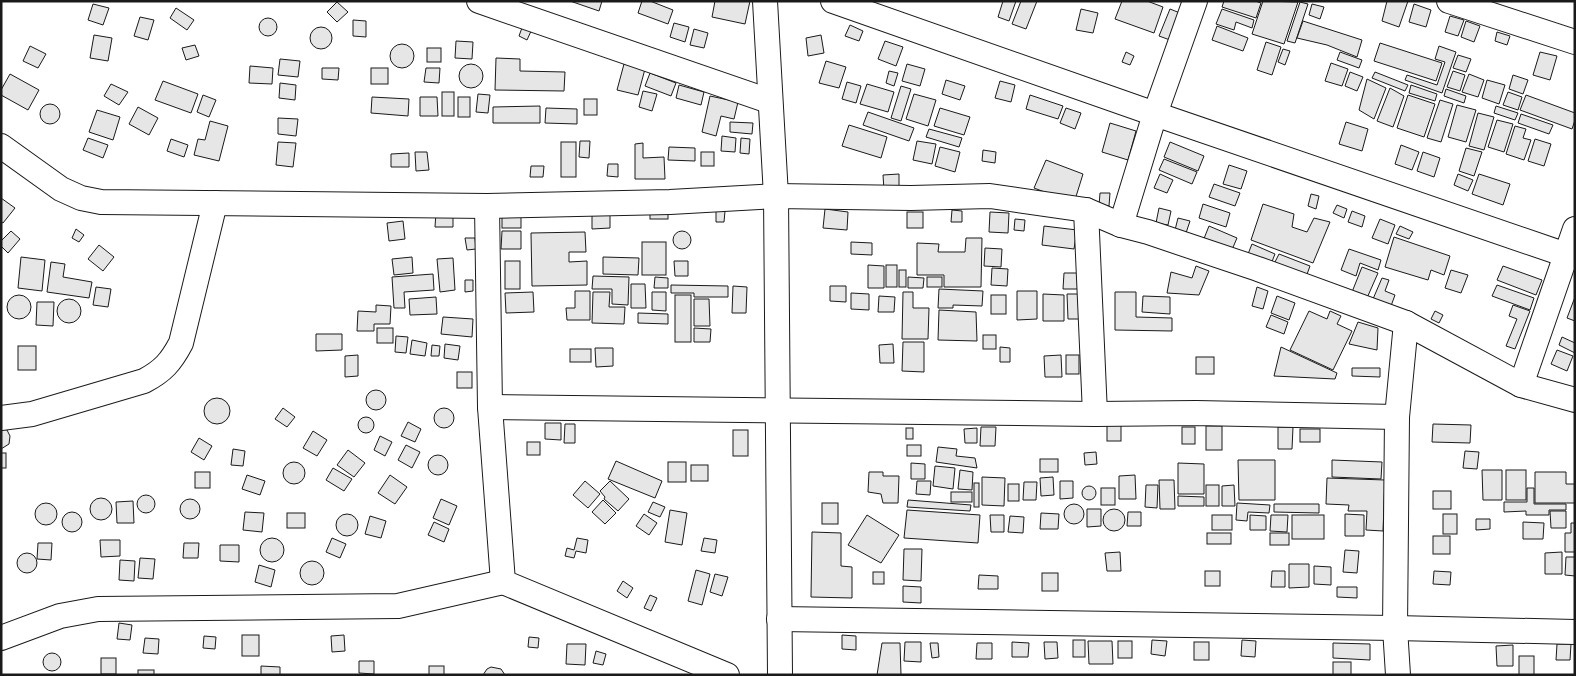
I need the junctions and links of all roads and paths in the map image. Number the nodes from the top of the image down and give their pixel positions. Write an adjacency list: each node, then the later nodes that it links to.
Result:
1 (479, 1): 7 (street)
2 (765, 1): 7 (street)
3 (833, 1): 8 (street)
4 (1195, 1): 8 (street)
5 (1449, 1): 6 (street)
6 (1575, 42)
7 (769, 101): 10 (street)
8 (1155, 114): 14 (street); 16 (street)
9 (1, 146): 11 (street)
10 (776, 196): 12 (street); 13 (street); 21 (street)
11 (216, 203): 12 (street); 24 (street)
12 (487, 206): 20 (street)
13 (1086, 210): 14 (street); 22 (street)
14 (1121, 226): 17 (street)
15 (1575, 229): 16 (street)
16 (1570, 256): 18 (street)
17 (1406, 323): 18 (street); 23 (street)
18 (1521, 385): 19 (street)
19 (1575, 400)
20 (490, 407): 21 (street); 25 (street)
21 (779, 410): 22 (street); 26 (street)
22 (1095, 414): 23 (street)
23 (1397, 417): 27 (street)
24 (1, 418)
25 (503, 582): 29 (street); 30 (street)
26 (779, 619): 27 (street); 31 (street)
27 (1395, 628): 28 (street); 32 (street)
28 (1575, 632)
29 (1, 638)
30 (727, 675)
31 (780, 675)
32 (1398, 675)

